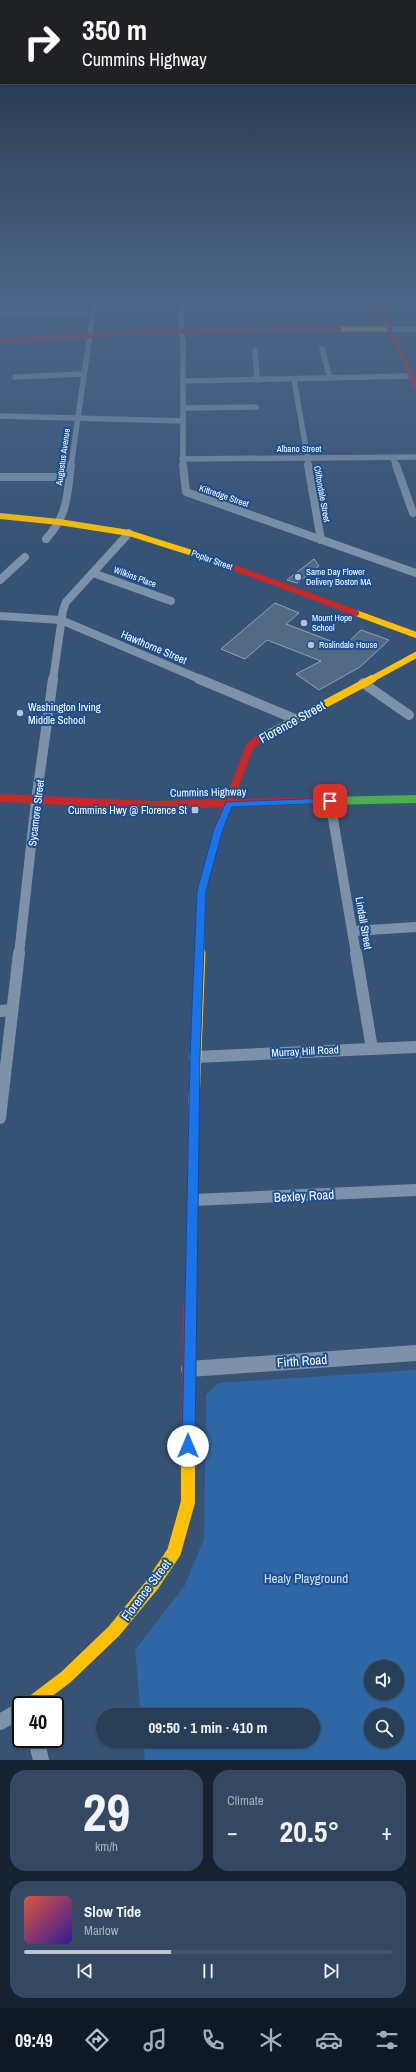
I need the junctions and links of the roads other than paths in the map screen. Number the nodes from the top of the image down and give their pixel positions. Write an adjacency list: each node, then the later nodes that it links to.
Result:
1 (83, 381): 7 (street, Augustus Avenue)
2 (183, 381): 5 (street, Kittredge Street)
3 (294, 381): 10 (street, Cliftondale Street)
4 (256, 407): 5 (street)
5 (184, 408): 8 (street, Kittredge Street)
6 (0, 416): 7 (street)
7 (78, 418): 8 (street); 13 (street, Augustus Avenue)
8 (183, 421): 12 (street, Kittredge Street)
9 (416, 457): 11 (street, Albano Street)
10 (307, 458): 11 (street, Albano Street); 12 (street, Albano Street); 20 (street, Cliftondale Street)
11 (393, 458): 15 (street)
12 (182, 459): 20 (street, Kittredge Street)
13 (69, 477): 14 (street); 17 (street, Augustus Avenue)
14 (0, 478)
15 (413, 513)
16 (0, 516): 17 (street, Poplar Street)
17 (59, 522): 18 (street, Poplar Street); 19 (street, Augustus Avenue)
18 (129, 533): 22 (street, Sycamore Street); 28 (street, Poplar Street)
19 (46, 539)
20 (321, 540): 23 (street, Kittredge Street)
21 (25, 557): 24 (street)
22 (93, 573): 25 (street, Wilkins Place); 27 (street, Sycamore Street)
23 (416, 573)
24 (0, 580)
25 (171, 601)
26 (0, 616): 27 (street, Hawthorne Street)
27 (61, 620): 32 (street, Hawthorne Street); 35 (street, Sycamore Street)
28 (416, 635)
29 (416, 656): 30 (street, Florence Street)
30 (363, 683): 31 (street); 32 (street, Florence Street)
31 (410, 715)
32 (295, 719): 37 (street, Florence Street)
33 (0, 798): 35 (street, Cummins Highway)
34 (416, 799): 36 (street, Cummins Highway)
35 (36, 801): 37 (street, Cummins Highway); 40 (street, Sycamore Street)
36 (330, 801): 37 (street, Cummins Highway); 39 (street, Lindall Street)
37 (229, 804): 43 (street, Florence Street)
38 (416, 927): 39 (street)
39 (353, 931): 42 (street, Lindall Street)
40 (6, 1011): 44 (street, Sycamore Street)
41 (416, 1047): 42 (street, Murray Hill Road)
42 (372, 1049): 43 (street, Murray Hill Road)
43 (195, 1057): 46 (street, Florence Street)
44 (0, 1118)
45 (416, 1190): 46 (street, Bexley Road)
46 (193, 1200): 48 (street, Florence Street)
47 (416, 1353): 48 (street, Firth Road)
48 (189, 1369): 49 (street, Florence Street)
49 (41, 1696)
50 (12, 1715): 51 (street)
51 (0, 1722)
52 (38, 1748): 53 (street)
53 (41, 1760)

